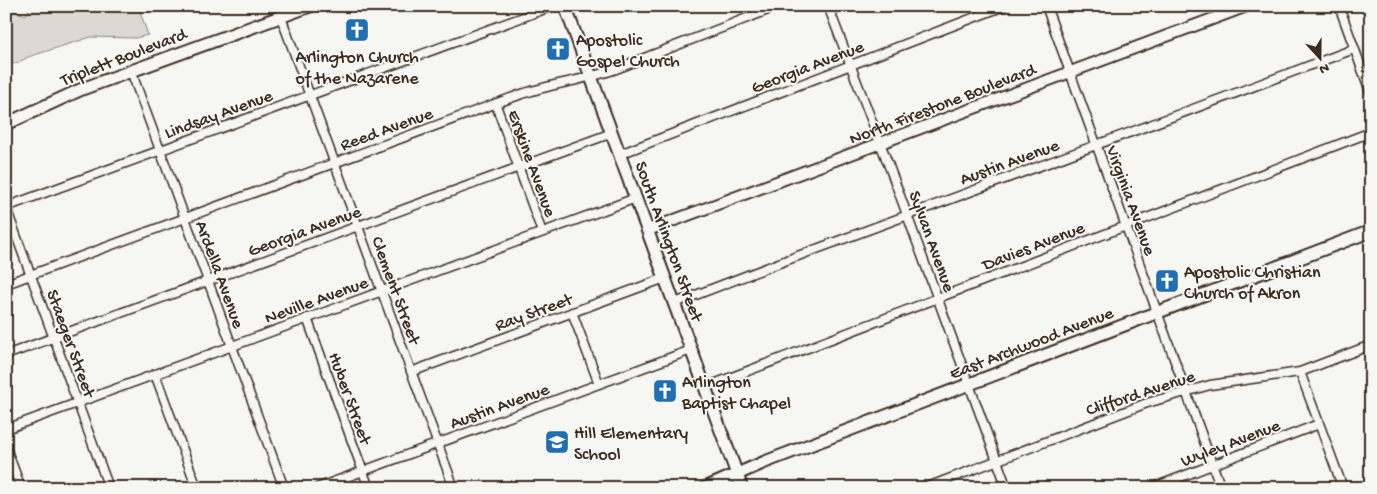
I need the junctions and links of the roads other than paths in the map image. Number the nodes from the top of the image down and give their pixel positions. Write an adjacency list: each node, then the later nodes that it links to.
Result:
1 (310, 6): 10 (main road, Triplett Boulevard)
2 (553, 6): 17 (street, Lindsay Avenue)
3 (565, 6): 15 (main road, South Arlington Street)
4 (778, 6): 15 (street, Reed Avenue)
5 (828, 6): 12 (street, Sylvan Avenue)
6 (1004, 6): 12 (street, Georgia Avenue)
7 (1046, 6): 14 (street, Virginia Avenue)
8 (1247, 6): 14 (street, North Firestone Boulevard)
9 (1339, 6): 11 (street)
10 (281, 17): 13 (main road, Triplett Boulevard); 17 (street, Clement Street)
11 (1354, 49): 16 (street); 23 (street, Austin Avenue)
12 (852, 65): 22 (street, Sylvan Avenue); 25 (street, Georgia Avenue)
13 (131, 71): 19 (main road, Triplett Boulevard); 24 (street, Ardella Avenue)
14 (1070, 72): 22 (street, North Firestone Boulevard); 23 (street, Virginia Avenue)
15 (591, 78): 18 (street, Reed Avenue); 21 (main road, South Arlington Street)
16 (1371, 94)
17 (310, 95): 24 (street, Lindsay Avenue); 26 (street, Clement Street)
18 (496, 105): 26 (street, Reed Avenue); 27 (street, Erskine Avenue)
19 (6, 124)
20 (1371, 132): 33 (street, Davies Avenue)
21 (612, 133): 25 (main road, South Arlington Street); 27 (street, Georgia Avenue)
22 (880, 143): 30 (street, Sylvan Avenue); 34 (street, North Firestone Boulevard)
23 (1097, 145): 30 (street, Austin Avenue); 33 (street, Virginia Avenue)
24 (159, 151): 29 (street, Lindsay Avenue); 31 (street, Ardella Avenue)
25 (620, 154): 28 (main road, South Arlington Street)
26 (335, 163): 31 (street, Reed Avenue); 32 (street, Clement Street)
27 (519, 167): 32 (street, Georgia Avenue); 36 (street, Erskine Avenue)
28 (636, 198): 34 (main road, South Arlington Street); 36 (street, Neville Avenue)
29 (6, 207): 37 (street, Staeger Street)
30 (907, 215): 42 (street, Sylvan Avenue); 43 (street, Austin Avenue)
31 (184, 218): 37 (street, Reed Avenue); 39 (street, Ardella Avenue)
32 (358, 226): 39 (street, Georgia Avenue); 41 (street, Clement Street)
33 (1126, 226): 42 (street, Davies Avenue); 45 (street, Virginia Avenue)
34 (648, 230): 38 (main road, South Arlington Street)
35 (1371, 231): 45 (main road, East Archwood Avenue)
36 (542, 232): 41 (street, Neville Avenue)
37 (31, 275): 40 (street, Reed Avenue); 47 (street, Staeger Street)
38 (665, 278): 43 (main road, South Arlington Street); 44 (street, Ray Street)
39 (207, 282): 47 (street, Georgia Avenue); 49 (street, Ardella Avenue)
40 (6, 284)
41 (381, 291): 46 (street, Neville Avenue); 52 (street, Clement Street)
42 (937, 298): 56 (street, Sylvan Avenue); 57 (street, Davies Avenue)
43 (674, 304): 50 (main road, South Arlington Street)
44 (572, 312): 52 (street, Ray Street); 55 (street)
45 (1158, 313): 56 (main road, East Archwood Avenue); 58 (street, Virginia Avenue)
46 (307, 318): 49 (street, Neville Avenue); 66 (street, Huber Street)
47 (54, 338): 51 (street, Georgia Avenue); 59 (street, Staeger Street)
48 (1371, 345): 53 (street, Clifford Avenue)
49 (232, 346): 54 (street, Neville Avenue); 71 (street, Ardella Avenue)
50 (691, 350): 55 (street, Austin Avenue); 57 (main road, South Arlington Street)
51 (6, 355)
52 (411, 372): 62 (street, Clement Street)
53 (1300, 372): 58 (street, Clifford Avenue); 60 (street)
54 (155, 374): 59 (street, Neville Avenue); 70 (street)
55 (598, 384): 62 (street, Austin Avenue)
56 (969, 385): 64 (street, Sylvan Avenue); 67 (main road, East Archwood Avenue)
57 (706, 387): 67 (main road, South Arlington Street)
58 (1186, 391): 64 (street, Clifford Avenue); 65 (street, Virginia Avenue)
59 (78, 402): 61 (street, Neville Avenue); 69 (street, Staeger Street)
60 (1319, 424): 65 (street, Wyley Avenue); 81 (street)
61 (6, 428)
62 (438, 444): 66 (street, Austin Avenue); 74 (street, Clement Street)
63 (6, 448): 68 (street)
64 (996, 460): 77 (street, Clifford Avenue); 78 (street, Sylvan Avenue)
65 (1213, 465): 79 (street, Wyley Avenue); 80 (street, Virginia Avenue)
66 (362, 471): 72 (street, Austin Avenue); 73 (street, Huber Street)
67 (737, 474): 75 (main road, East Archwood Avenue); 76 (main road, South Arlington Street)
68 (21, 488)
69 (109, 488)
70 (198, 488)
71 (284, 488)
72 (317, 488)
73 (369, 488)
74 (454, 488)
75 (706, 488)
76 (742, 488)
77 (924, 488)
78 (1006, 488)
79 (1152, 488)
80 (1221, 488)
81 (1342, 488)

